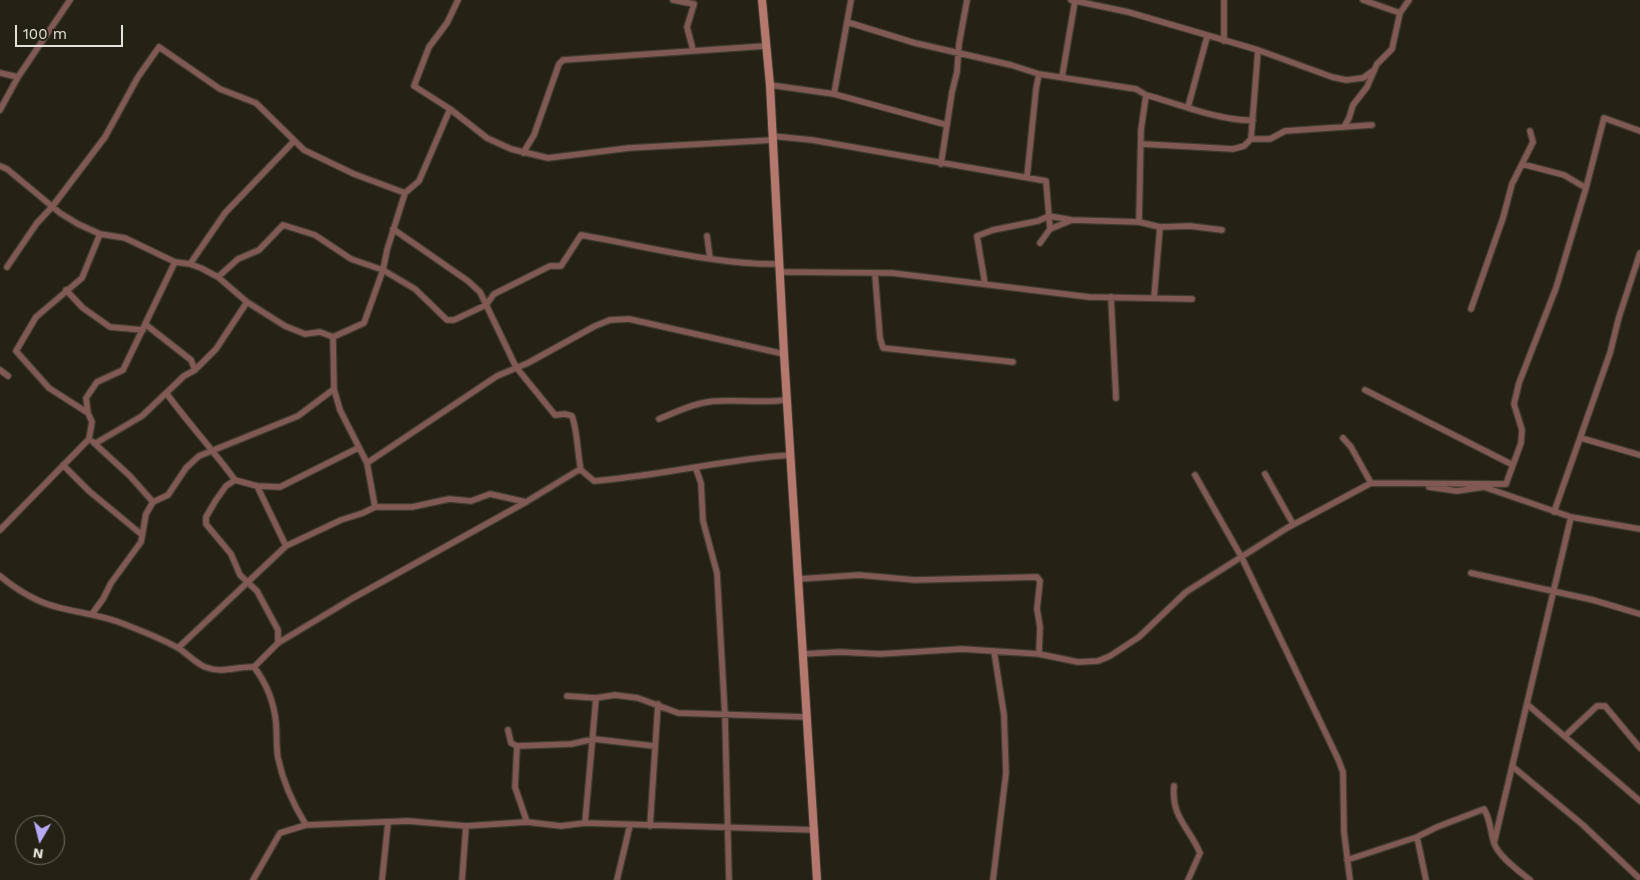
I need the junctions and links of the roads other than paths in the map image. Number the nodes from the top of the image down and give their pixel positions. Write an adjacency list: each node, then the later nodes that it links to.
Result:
1 (70, 0): 22 (street)
2 (458, 0): 28 (street)
3 (673, 0): 16 (street)
4 (762, 0): 15 (main road)
5 (851, 0): 12 (street)
6 (967, 0): 18 (street)
7 (1073, 0): 13 (street); 23 (street)
8 (1224, 0): 14 (street)
9 (1366, 0): 11 (street)
10 (1409, 0): 11 (street)
11 (1400, 13): 19 (street)
12 (847, 22): 18 (street); 25 (street)
13 (1207, 37): 14 (street); 27 (street)
14 (1224, 41): 17 (street)
15 (765, 46): 16 (street); 24 (main road)
16 (693, 50): 40 (street)
17 (1258, 50): 19 (street); 30 (street)
18 (960, 55): 21 (street); 31 (street)
19 (1374, 70): 33 (street)
20 (0, 73): 22 (street)
21 (1040, 74): 23 (street); 44 (street)
22 (18, 77): 29 (street)
23 (1062, 77): 26 (street)
24 (770, 85): 25 (street); 36 (main road)
25 (834, 94): 31 (street)
26 (1146, 95): 27 (street); 39 (street)
27 (1188, 107): 30 (street)
28 (450, 109): 40 (street); 46 (street)
29 (0, 110)
30 (1252, 120): 37 (street)
31 (947, 125): 41 (street)
32 (1372, 125): 33 (street)
33 (1344, 126): 37 (street)
34 (1530, 131): 42 (street)
35 (1640, 131): 45 (street)
36 (773, 138): 40 (street); 41 (street); 63 (main road)
37 (1251, 139): 39 (street)
38 (294, 141): 46 (street); 47 (street); 61 (street)
39 (1142, 144): 50 (street)
40 (523, 153)
41 (941, 164): 44 (street)
42 (1522, 164): 45 (street); 75 (street)
43 (0, 166): 47 (street)
44 (1027, 177): 48 (street)
45 (1586, 188): 100 (street)
46 (405, 193): 52 (street)
47 (52, 207): 55 (street); 62 (street)
48 (1050, 216): 49 (street); 53 (street); 68 (street)
49 (1072, 220): 50 (street); 53 (street)
50 (1139, 222): 51 (street)
51 (1160, 227): 54 (street); 71 (street)
52 (393, 229): 64 (street); 74 (street)
53 (1050, 229): 57 (street)
54 (1222, 230)
55 (100, 234): 60 (street); 69 (street)
56 (707, 236): 59 (street)
57 (1040, 243)
58 (1640, 253): 66 (street)
59 (710, 258): 63 (street); 74 (street)
60 (175, 262): 61 (street); 76 (street)
61 (190, 264): 67 (street)
62 (7, 267)
63 (780, 268): 65 (street); 78 (main road)
64 (383, 270): 67 (street); 74 (street); 77 (street)
65 (875, 274): 68 (street); 79 (street)
66 (1637, 274): 92 (street)
67 (218, 278): 73 (street)
68 (985, 284): 70 (street)
69 (66, 290): 76 (street); 89 (street)
70 (1111, 297): 71 (street); 87 (street)
71 (1154, 298): 72 (street)
72 (1192, 299)
73 (247, 302): 77 (street); 82 (street)
74 (486, 306): 80 (street)
75 (1471, 309)
76 (144, 327): 82 (street); 89 (street)
77 (333, 337): 84 (street)
78 (784, 354): 80 (street); 88 (main road)
79 (1013, 362)
80 (516, 367): 99 (street); 103 (street)
81 (0, 370): 83 (street)
82 (195, 370): 86 (street)
83 (8, 376)
84 (334, 389): 95 (street); 96 (street)
85 (1365, 390): 100 (street)
86 (167, 394): 94 (street); 96 (street)
87 (1116, 398)
88 (786, 400): 90 (street); 98 (main road)
89 (88, 413): 93 (street)
90 (659, 419)
91 (1343, 438): 107 (street)
92 (1581, 438): 97 (street); 113 (street)
93 (89, 439): 94 (street); 101 (street)
94 (96, 443): 110 (street)
95 (358, 448): 99 (street); 109 (street)
96 (214, 451): 106 (street); 110 (street)
97 (1640, 454)
98 (791, 455): 102 (street); 123 (main road)
99 (367, 463): 112 (street)
100 (1512, 464): 108 (street)
101 (63, 465): 117 (street); 118 (street)
102 (696, 468): 103 (street); 138 (street)
103 (581, 470): 111 (street)
104 (1265, 474): 115 (street)
105 (1194, 475): 120 (street)
106 (235, 480): 109 (street); 124 (street)
107 (1371, 483): 108 (street); 115 (street)
108 (1506, 484): 113 (street)
109 (258, 486): 119 (street)
110 (153, 502): 118 (street)
111 (526, 502): 112 (street); 128 (street)
112 (375, 507): 119 (street)
113 (1554, 512): 114 (street)
114 (1571, 517): 116 (street); 125 (street)
115 (1293, 524): 120 (street)
116 (1640, 528)
117 (0, 530)
118 (141, 534): 126 (street)
119 (286, 546): 124 (street)
120 (1242, 558): 132 (street); 160 (street)
121 (1471, 572): 125 (street)
122 (0, 576): 126 (street)
123 (799, 579): 131 (main road); 132 (street)
124 (248, 582): 128 (street); 129 (street)
125 (1552, 591): 127 (street); 137 (street)
126 (92, 614): 129 (street)
127 (1639, 615)
128 (278, 643): 133 (street)
129 (178, 648): 133 (street)
130 (994, 651): 131 (street); 132 (street); 168 (street)
131 (802, 654): 139 (main road)
132 (1040, 654)
133 (254, 667): 152 (street)
134 (567, 696): 135 (street)
135 (596, 698): 136 (street); 142 (street)
136 (658, 704): 138 (street); 144 (street)
137 (1528, 704): 141 (street); 146 (street)
138 (725, 716): 139 (street); 156 (street)
139 (806, 717): 157 (main road)
140 (508, 730): 143 (street)
141 (1565, 736): 145 (street); 148 (street)
142 (594, 740): 143 (street); 144 (street); 151 (street)
143 (518, 746): 149 (street)
144 (654, 746): 155 (street)
145 (1640, 748)
146 (1512, 766): 159 (street); 161 (street)
147 (1174, 786): 169 (street)
148 (1640, 801)
149 (527, 822): 151 (street); 154 (street)
150 (388, 823): 152 (street); 154 (street); 163 (street)
151 (585, 823): 153 (street)
152 (306, 825): 162 (street)
153 (630, 825): 155 (street); 165 (street)
154 (466, 826): 164 (street)
155 (650, 826): 156 (street)
156 (729, 828): 157 (street); 166 (street)
157 (815, 830): 167 (main road)
158 (1417, 837): 159 (street); 160 (street); 171 (street)
159 (1494, 843): 172 (street)
160 (1347, 860): 170 (street)
161 (1640, 879)
162 (253, 880)
163 (382, 880)
164 (462, 880)
165 (618, 880)
166 (729, 880)
167 (818, 880)
168 (993, 880)
169 (1188, 880)
170 (1350, 880)
171 (1426, 880)
172 (1530, 880)

